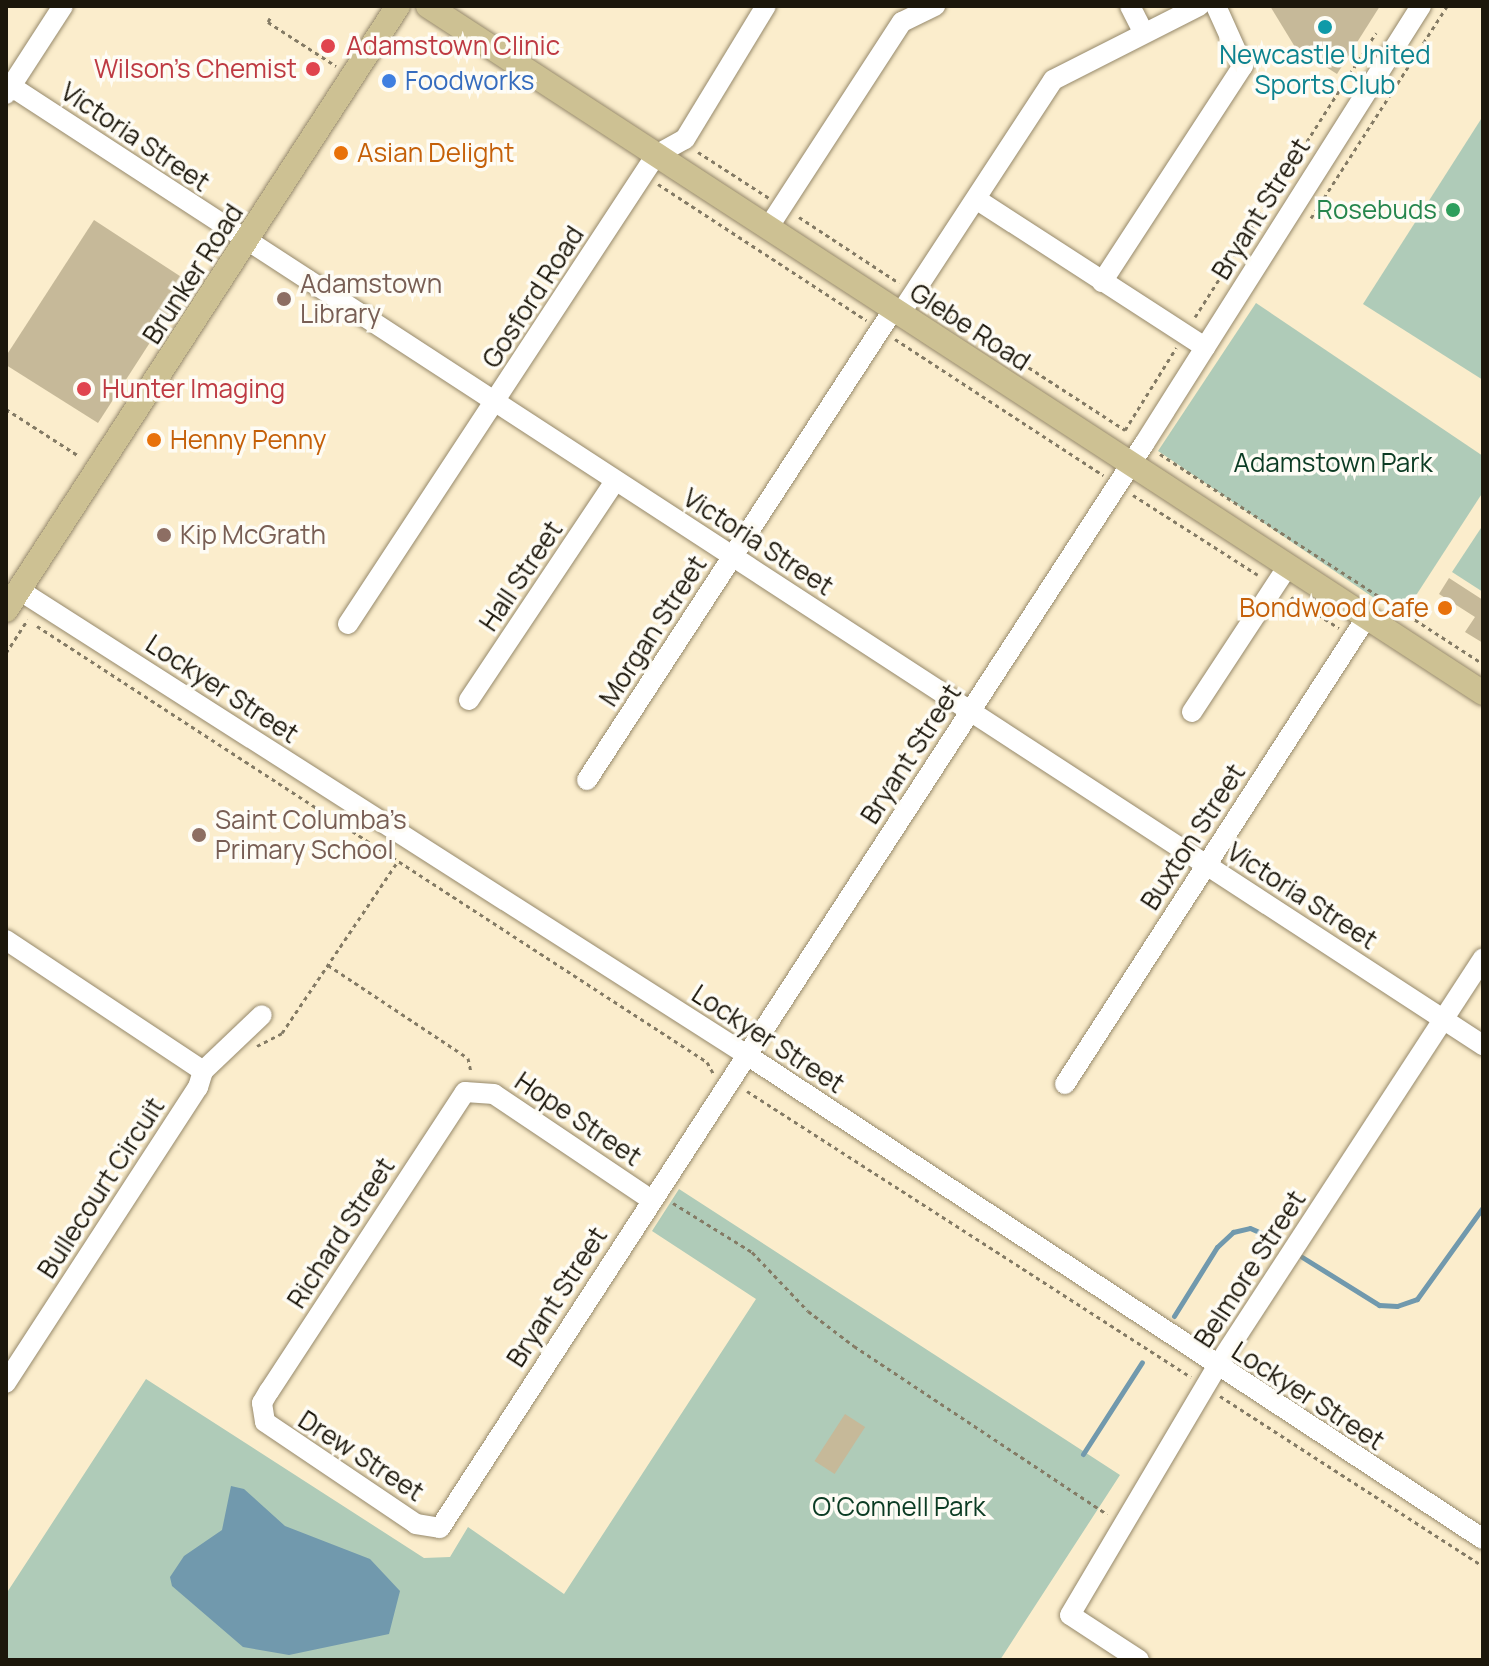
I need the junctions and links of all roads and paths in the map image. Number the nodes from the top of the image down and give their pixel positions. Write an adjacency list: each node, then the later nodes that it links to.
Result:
1 (63, 6): 15 (street)
2 (398, 6): 21 (main road, Brunker Road)
3 (428, 6): 16 (main road, Glebe Road)
4 (766, 6): 16 (street, Gosford Road)
5 (935, 6): 19 (street)
6 (1130, 6): 12 (street)
7 (1199, 6): 12 (street, Morgan Street)
8 (1216, 6): 22 (street)
9 (1421, 6): 27 (street, Bryant Street)
10 (1447, 6): 20 (path)
11 (270, 18): 14 (path)
12 (1144, 33): 18 (street, Morgan Street)
13 (1376, 33): 26 (path)
14 (336, 66)
15 (8, 88): 21 (street, Victoria Street)
16 (656, 155): 19 (main road, Glebe Road); 28 (street, Gosford Road)
17 (653, 180): 25 (path)
18 (976, 199): 22 (street); 24 (street, Morgan Street)
19 (768, 228): 24 (main road, Glebe Road)
20 (1303, 231)
21 (247, 243): 28 (street, Victoria Street); 38 (main road, Brunker Road)
22 (1102, 282): 26 (street)
23 (928, 302): 26 (path)
24 (893, 319): 32 (main road, Glebe Road); 33 (path); 36 (street, Morgan Street)
25 (863, 334)
26 (1185, 334): 27 (street)
27 (1205, 347): 32 (street, Bryant Street)
28 (496, 402): 34 (street, Victoria Street); 40 (street, Gosford Road)
29 (6, 409): 31 (path)
30 (1169, 441): 43 (path)
31 (79, 456)
32 (1131, 464): 37 (main road, Glebe Road); 46 (street, Bryant Street)
33 (1108, 478)
34 (615, 481): 36 (street, Victoria Street); 45 (street, Hall Street)
35 (1125, 489): 37 (path)
36 (733, 556): 46 (street, Victoria Street); 48 (street, Morgan Street)
37 (1281, 576): 39 (main road, Glebe Road); 41 (path); 47 (street)
38 (12, 600): 58 (street, Lockyer Street)
39 (1366, 618): 44 (main road, Glebe Road); 50 (street, Buxton Street)
40 (348, 624)
41 (1344, 631)
42 (6, 653): 49 (path)
43 (1483, 664)
44 (1483, 693)
45 (469, 700)
46 (970, 711): 50 (street, Victoria Street); 58 (street, Bryant Street)
47 (1192, 712)
48 (587, 780)
49 (398, 861): 53 (path); 60 (path)
50 (1206, 864): 55 (street, Victoria Street); 61 (street, Buxton Street)
51 (6, 940): 59 (street)
52 (1483, 958): 55 (street, Belmore Street)
53 (328, 965): 56 (path); 62 (path)
54 (262, 1015): 59 (street, Bullecourt Circuit)
55 (1444, 1019): 57 (street, Victoria Street); 66 (street, Belmore Street)
56 (282, 1033)
57 (1483, 1045)
58 (747, 1055): 64 (street, Bryant Street); 66 (street, Lockyer Street)
59 (203, 1071): 65 (street, Bullecourt Circuit)
60 (715, 1077)
61 (1065, 1084)
62 (474, 1088): 64 (street, Hope Street); 70 (street, Richard Street)
63 (740, 1091): 67 (path)
64 (660, 1200): 71 (path); 72 (street, Bryant Street)
65 (15, 1350): 68 (street, Bullecourt Circuit)
66 (1216, 1368): 71 (street, Belmore Street); 73 (street, Lockyer Street)
67 (1191, 1377)
68 (6, 1383)
69 (1220, 1396): 74 (path)
70 (261, 1414): 72 (street, Drew Street)
71 (1124, 1524): 75 (street, Belmore Street)
72 (440, 1528)
73 (1483, 1539)
74 (1483, 1566)
75 (1139, 1660)

